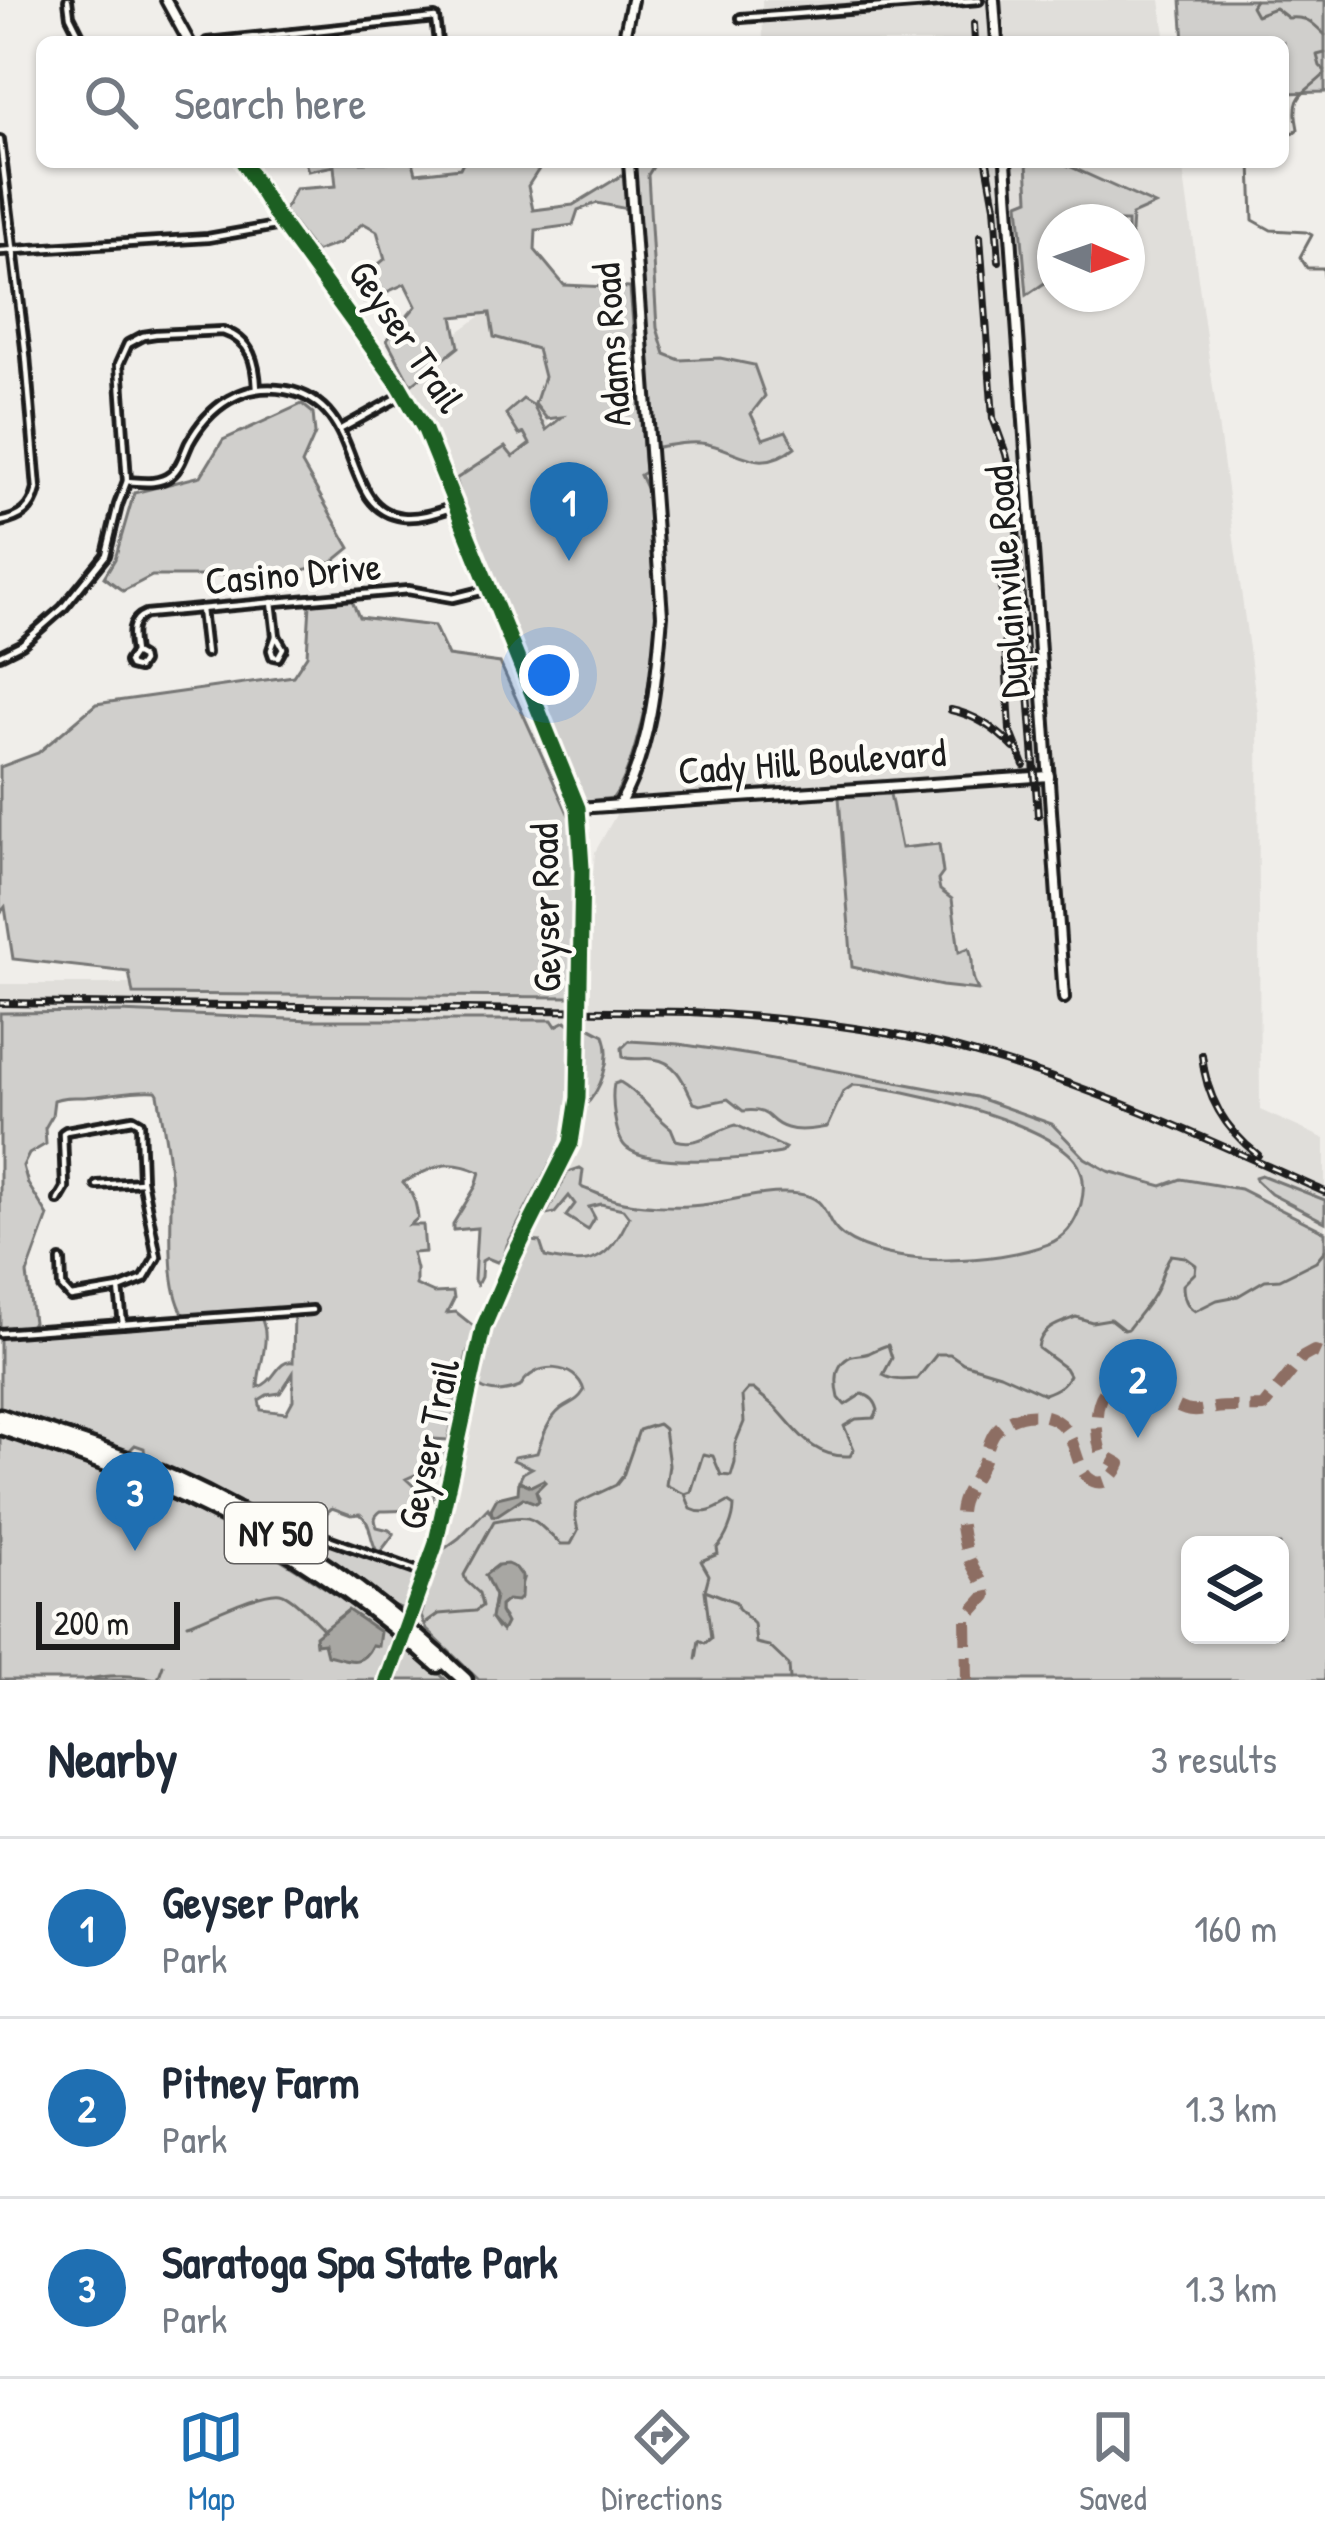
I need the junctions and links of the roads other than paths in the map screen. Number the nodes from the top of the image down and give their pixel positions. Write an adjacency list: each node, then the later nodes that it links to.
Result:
1 (68, 0): 7 (street)
2 (632, 0): 11 (street)
3 (979, 0): 6 (street)
4 (994, 0): 12 (street)
5 (168, 1): 8 (street)
6 (741, 18)
7 (80, 36)
8 (186, 36)
9 (264, 36): 10 (street)
10 (437, 36)
11 (623, 36)
12 (997, 36)
13 (0, 140): 18 (street)
14 (247, 168): 17 (street, Geyser Road)
15 (629, 168): 34 (street, Adams Road)
16 (1006, 168): 33 (street, Duplainville Road)
17 (283, 224): 18 (street); 21 (street, Geyser Road)
18 (14, 250): 19 (street); 25 (street)
19 (0, 251)
20 (257, 389): 22 (street); 23 (street); 23 (street)
21 (404, 394): 22 (street); 24 (street, Geyser Road)
22 (341, 430): 24 (street)
23 (127, 481): 32 (street)
24 (457, 506): 26 (street, Geyser Road)
25 (0, 522)
26 (489, 589): 27 (street, Casino Drive); 35 (street, Geyser Road)
27 (272, 602): 28 (street, Casino Drive); 29 (street)
28 (201, 609): 30 (street, Casino Drive); 31 (street)
29 (276, 636)
30 (134, 653)
31 (206, 653)
32 (0, 655)
33 (1049, 776): 34 (street, Cady Hill Boulevard); 36 (street, Duplainville Road)
34 (619, 805): 35 (street, Cady Hill Boulevard)
35 (578, 808): 48 (street, Geyser Road, bridge)
36 (1064, 998)
37 (142, 1182): 38 (street); 39 (street); 41 (street)
38 (97, 1185)
39 (58, 1200)
40 (61, 1261): 41 (street)
41 (119, 1289): 43 (street)
42 (312, 1310): 43 (street)
43 (123, 1324): 44 (street)
44 (0, 1333)
45 (0, 1416): 49 (highway, NY 50)
46 (0, 1427): 49 (highway, NY 50)
47 (320, 1536): 48 (street)
48 (426, 1574): 49 (street, Geyser Road)
49 (405, 1631): 50 (street, Geyser Road); 51 (highway, NY 50); 52 (highway, NY 50)
50 (387, 1680)
51 (454, 1680)
52 (465, 1680)

